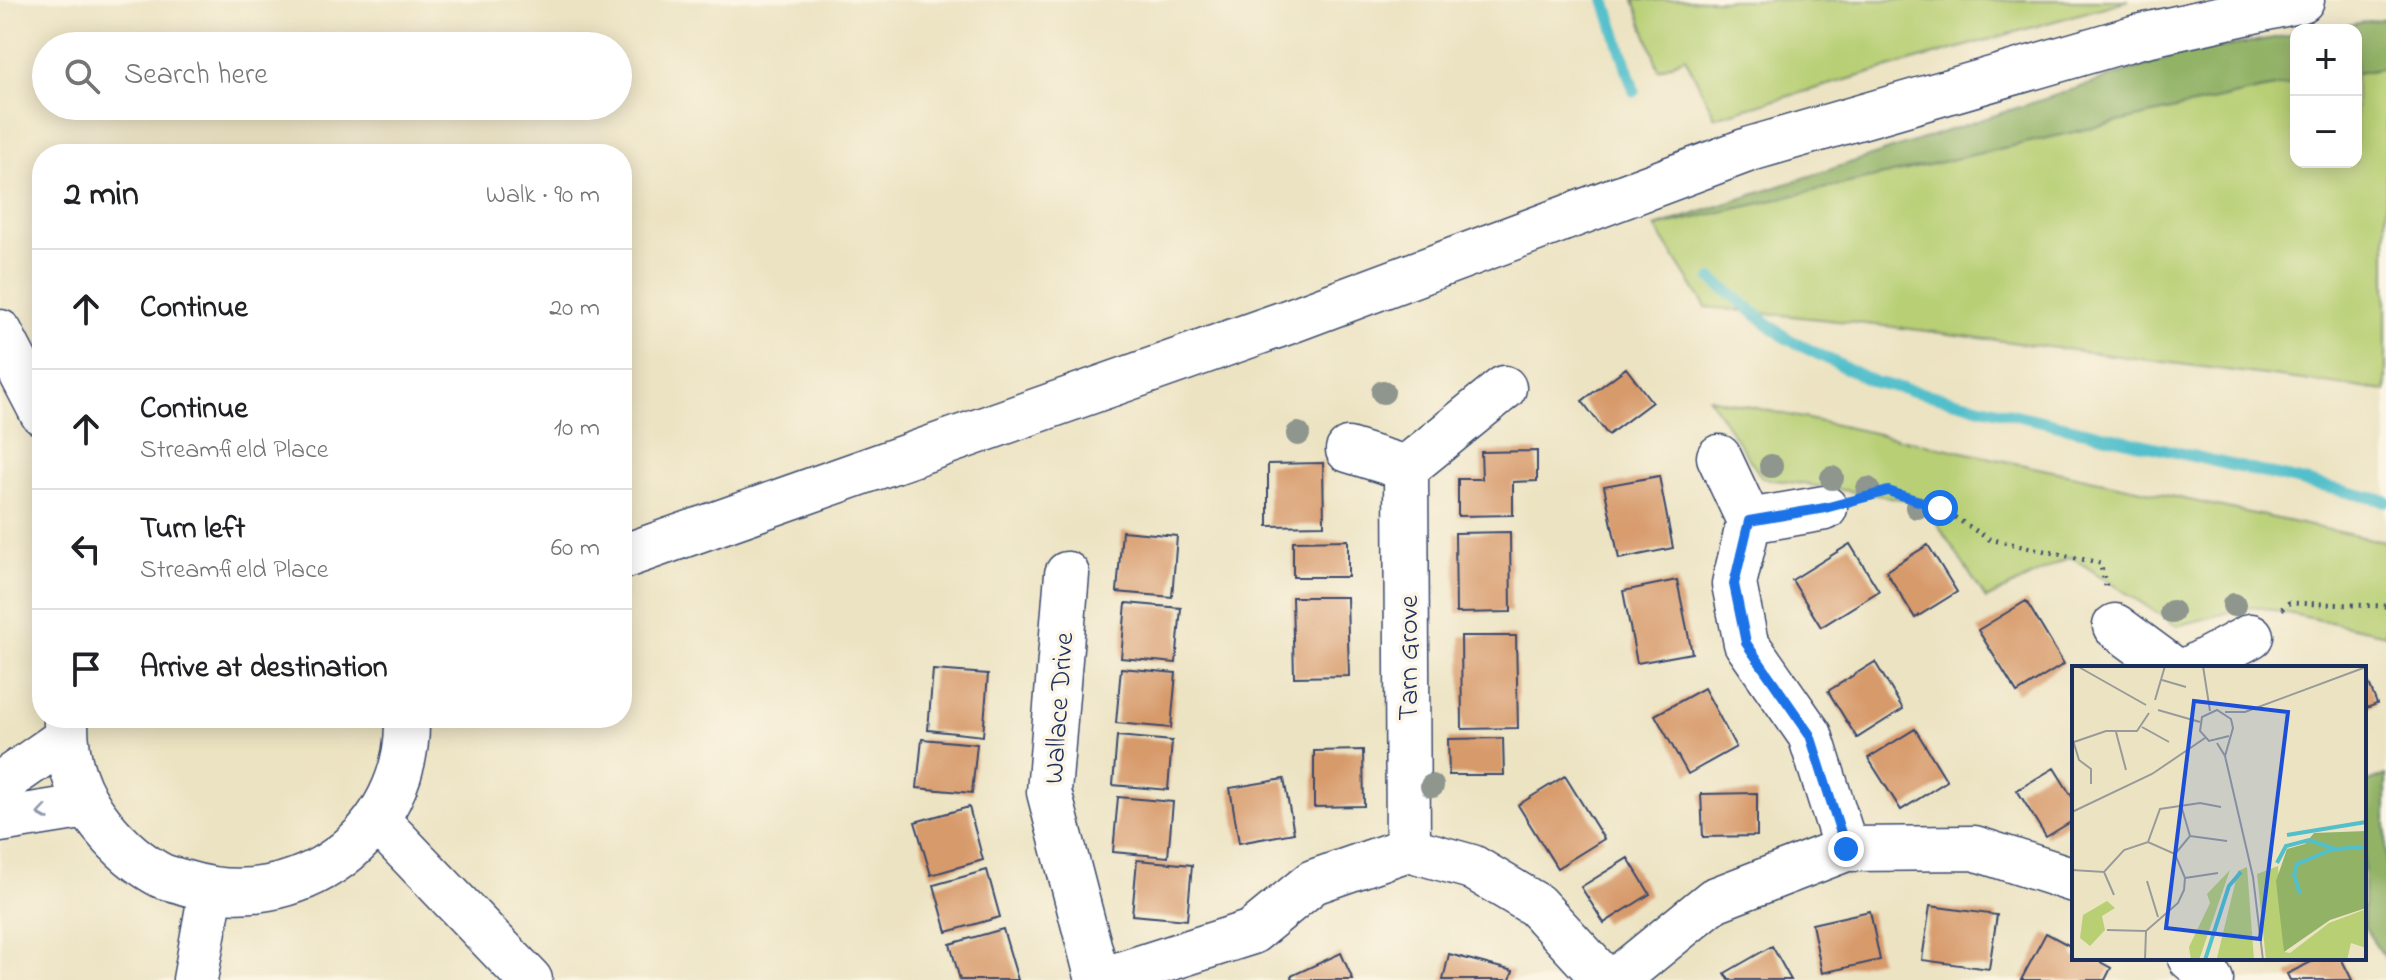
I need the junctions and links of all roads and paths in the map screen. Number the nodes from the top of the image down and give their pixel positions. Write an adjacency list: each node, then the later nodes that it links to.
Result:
1 (2302, 0): 10 (street)
2 (0, 332): 4 (street)
3 (1504, 388): 7 (street)
4 (32, 394)
5 (1348, 450): 7 (street)
6 (1719, 457): 9 (street)
7 (1406, 468): 23 (street, Tarn Grove)
8 (1825, 508): 9 (street); 13 (path)
9 (1749, 521): 24 (street)
10 (632, 553)
11 (1067, 574): 30 (street, Wallace Drive)
12 (2386, 606): 14 (path)
13 (2115, 626): 15 (street)
14 (2251, 636): 16 (street)
15 (2169, 666)
16 (2195, 666)
17 (66, 728): 19 (street); 20 (street)
18 (407, 728): 22 (street)
19 (0, 784)
20 (87, 806): 21 (street, one-way to 21); 26 (street)
21 (0, 820)
22 (377, 820): 26 (street); 29 (street)
23 (1408, 849): 30 (street); 31 (street)
24 (1846, 849): 25 (street); 32 (street)
25 (2072, 879)
26 (211, 891): 28 (street)
27 (2192, 960): 33 (street)
28 (195, 980)
29 (530, 980)
30 (1100, 980)
31 (1605, 980)
32 (1616, 980)
33 (2211, 980)

